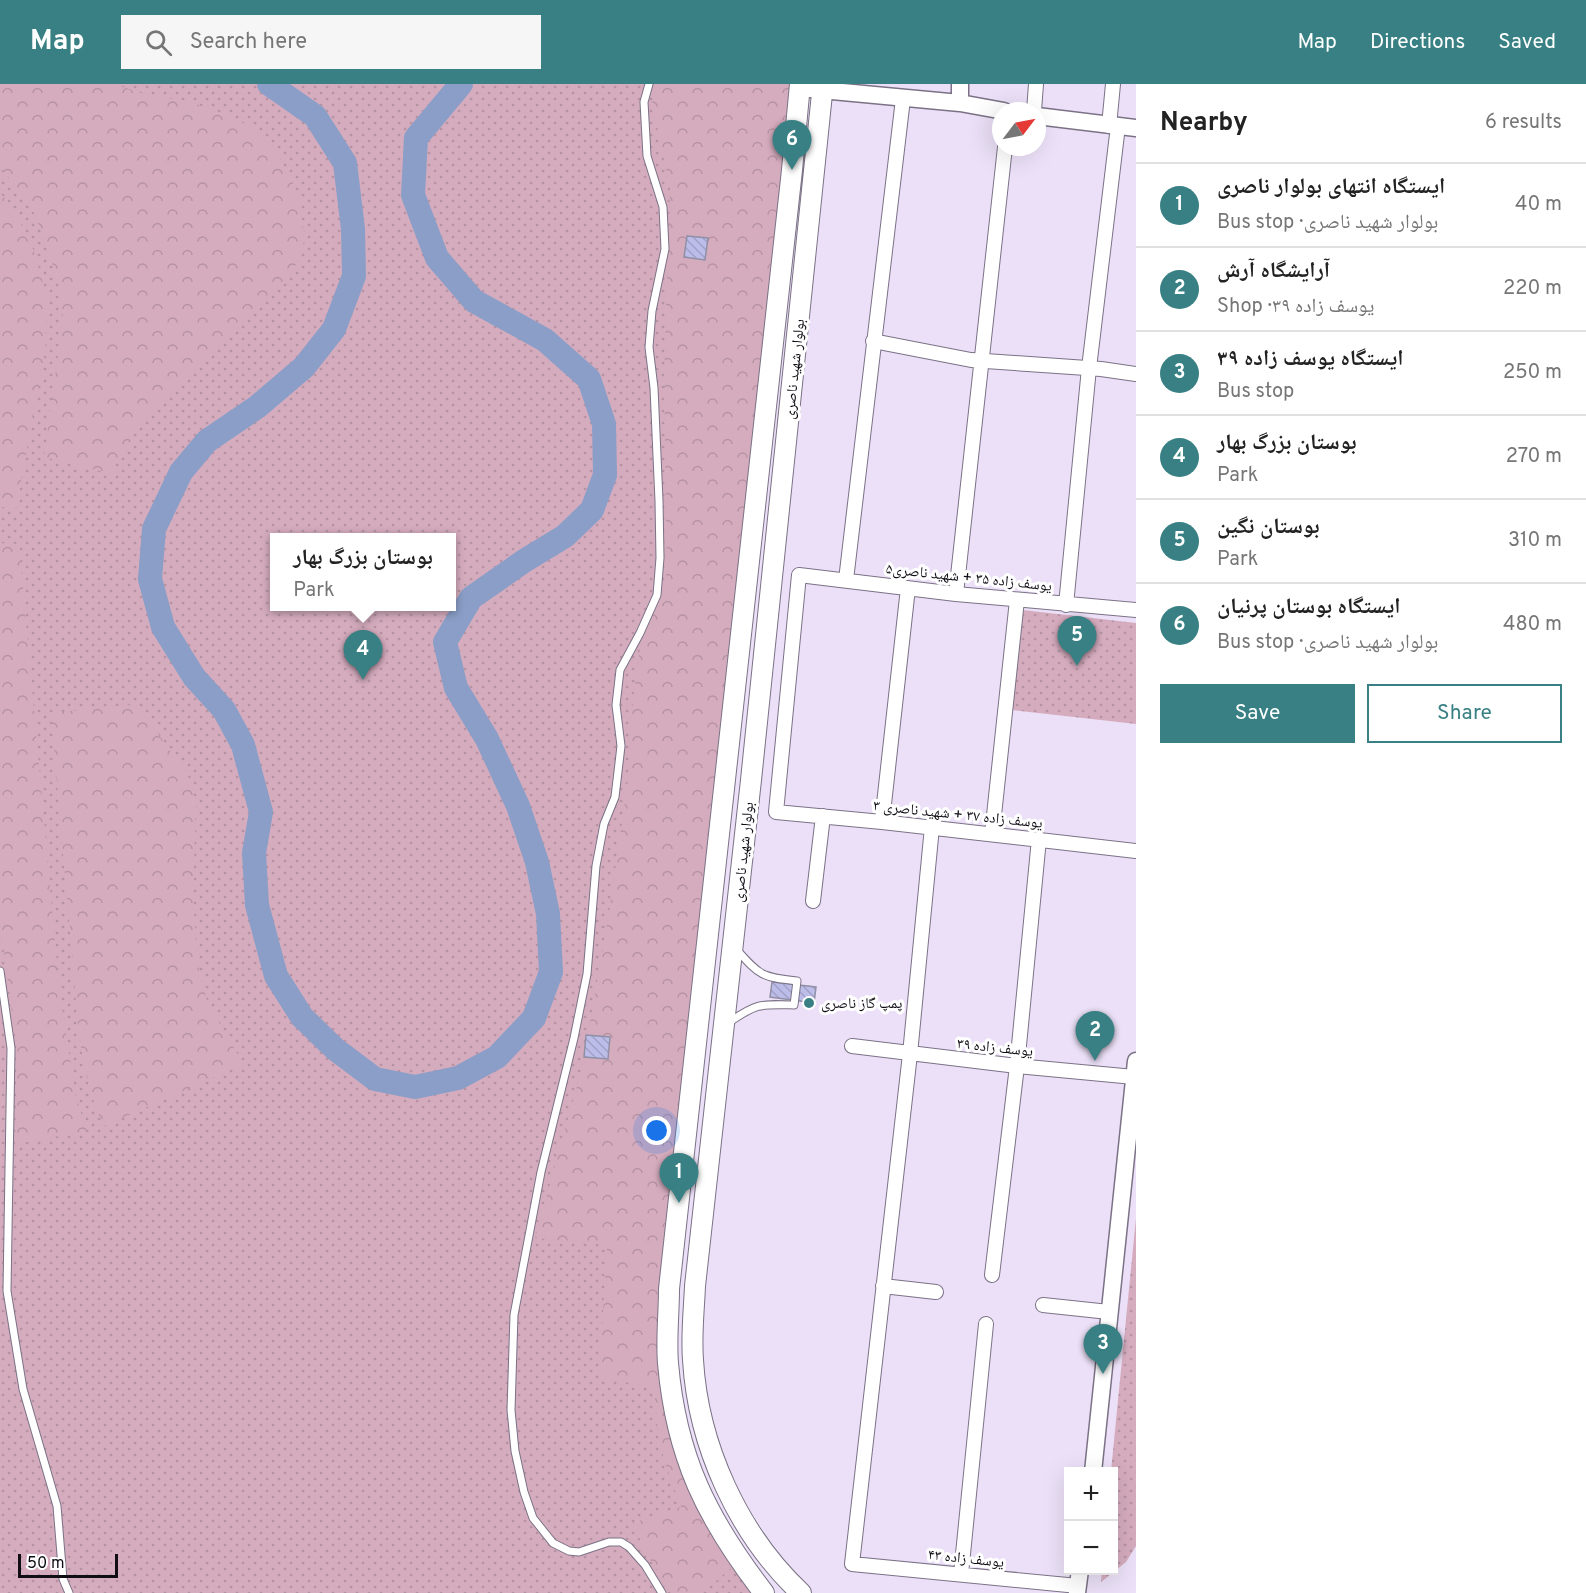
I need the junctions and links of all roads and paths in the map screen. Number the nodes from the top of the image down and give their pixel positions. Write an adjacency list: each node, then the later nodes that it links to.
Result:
1 (649, 84): 53 (lane)
2 (960, 84): 10 (street)
3 (1036, 84): 9 (street)
4 (1113, 84): 13 (street)
5 (800, 86): 6 (street); 26 (main road, بولوار شهید ناصری)
6 (823, 87): 7 (street); 27 (main road, بولوار شهید ناصری)
7 (864, 89): 8 (street)
8 (903, 99): 10 (street); 16 (street)
9 (1035, 102)
10 (960, 104): 11 (street)
11 (992, 109)
12 (1046, 117): 13 (street)
13 (1113, 126): 14 (street); 18 (street)
14 (1136, 128)
15 (1004, 156): 17 (street)
16 (873, 341): 17 (street); 20 (street)
17 (982, 360): 18 (street); 22 (street)
18 (1095, 369): 19 (street); 24 (street)
19 (1136, 374)
20 (846, 580): 21 (street, یوسف زاده ۳۵ + شهید ناصری۵); 28 (street, یوسف زاده ۳۵ + شهید ناصری۵)
21 (908, 588): 22 (street, یوسف زاده ۳۵ + شهید ناصری۵); 30 (street)
22 (956, 594): 23 (street, یوسف زاده ۳۵ + شهید ناصری۵)
23 (1017, 600): 24 (street, یوسف زاده ۳۵ + شهید ناصری۵); 32 (street)
24 (1066, 605): 25 (street, یوسف زاده ۳۵ + شهید ناصری۵)
25 (1136, 610)
26 (725, 777): 27 (main road); 54 (main road, بولوار شهید ناصری)
27 (751, 780): 36 (main road, بولوار شهید ناصری)
28 (776, 812): 29 (street, یوسف زاده ۳۷ + شهید ناصری ۳)
29 (823, 816): 30 (street, یوسف زاده ۳۷ + شهید ناصری ۳); 35 (street)
30 (882, 822): 31 (street, یوسف زاده ۳۷ + شهید ناصری ۳)
31 (932, 827): 32 (street, یوسف زاده ۳۷ + شهید ناصری ۳); 40 (street)
32 (992, 834): 33 (street, یوسف زاده ۳۷ + شهید ناصری ۳)
33 (1039, 839): 34 (street, یوسف زاده ۳۷ + شهید ناصری ۳); 41 (street)
34 (1136, 851)
35 (813, 901)
36 (733, 945): 38 (main road, بولوار شهید ناصری); 38 (lane)
37 (0, 971): 52 (lane)
38 (724, 1026): 55 (main road, بولوار شهید ناصری)
39 (852, 1046): 40 (street, یوسف زاده ۳۹)
40 (910, 1054): 41 (street, یوسف زاده ۳۹); 44 (street)
41 (1017, 1066): 42 (street, یوسف زاده ۳۹); 43 (street)
42 (1135, 1069): 47 (street)
43 (992, 1275)
44 (883, 1286): 45 (street); 50 (street, یوسف زاده ۴۳)
45 (936, 1292)
46 (1043, 1305): 47 (street)
47 (1110, 1312): 49 (street)
48 (986, 1324): 50 (street)
49 (1094, 1467)
50 (961, 1574): 51 (street, یوسف زاده ۴۳)
51 (1078, 1583)
52 (69, 1593)
53 (662, 1593)
54 (764, 1593)
55 (801, 1593)

